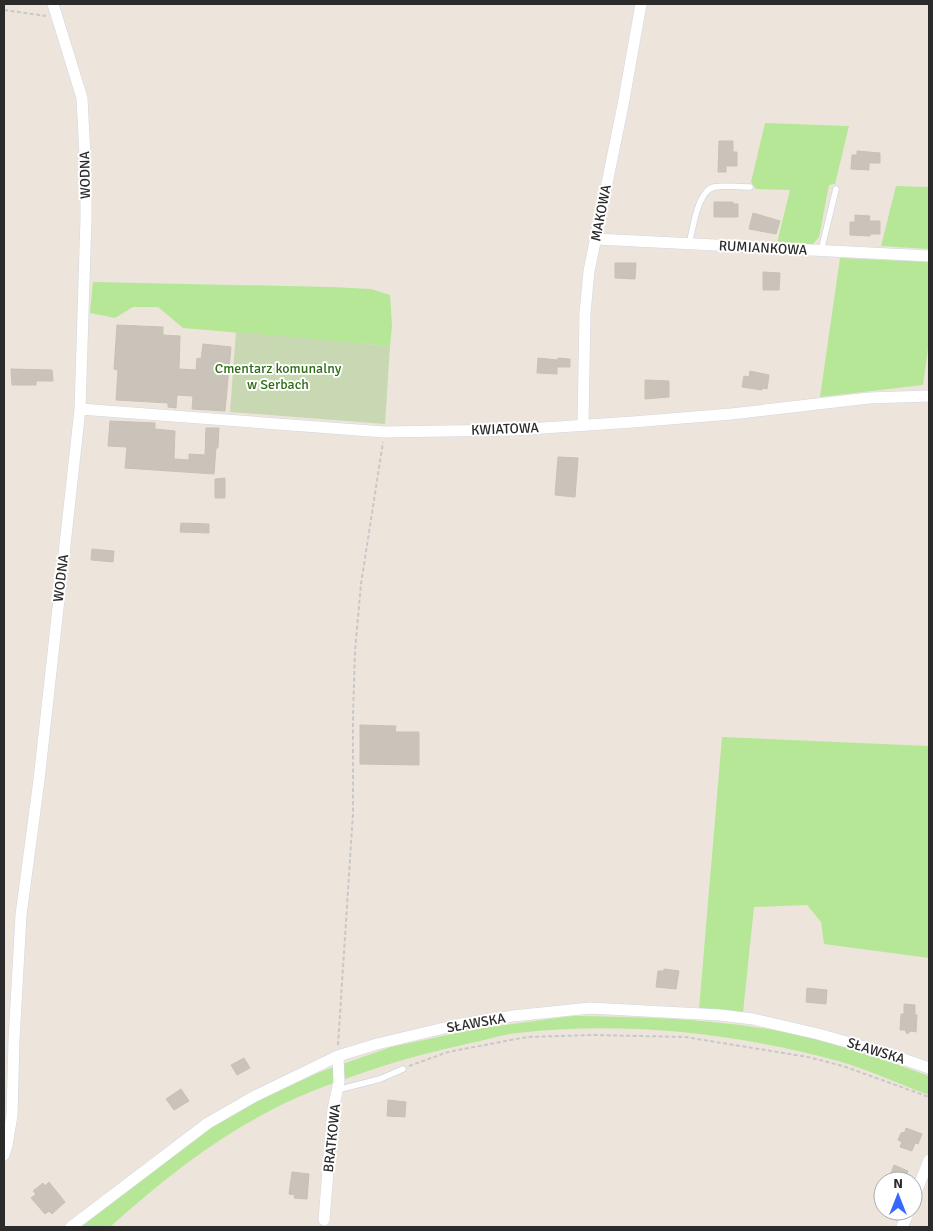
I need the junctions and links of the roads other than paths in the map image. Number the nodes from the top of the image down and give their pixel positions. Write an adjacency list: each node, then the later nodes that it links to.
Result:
1 (641, 4): 5 (street, MAKOWA)
2 (55, 9): 10 (street, WODNA)
3 (750, 187): 6 (lane)
4 (836, 189): 7 (lane)
5 (596, 239): 6 (street, RUMIANKOWA); 11 (street, MAKOWA)
6 (689, 244): 7 (street, RUMIANKOWA)
7 (821, 251): 8 (street, RUMIANKOWA)
8 (929, 256)
9 (929, 396): 11 (street, KWIATOWA)
10 (80, 409): 11 (street, KWIATOWA); 16 (street, WODNA)
11 (583, 425)
12 (338, 1056): 13 (street, SŁAWSKA); 15 (street, BRATKOWA); 20 (street, SŁAWSKA)
13 (929, 1068)
14 (403, 1069): 15 (lane)
15 (337, 1090): 19 (street, BRATKOWA)
16 (4, 1155)
17 (929, 1160): 18 (street)
18 (923, 1175)
19 (324, 1220)
20 (71, 1227)

